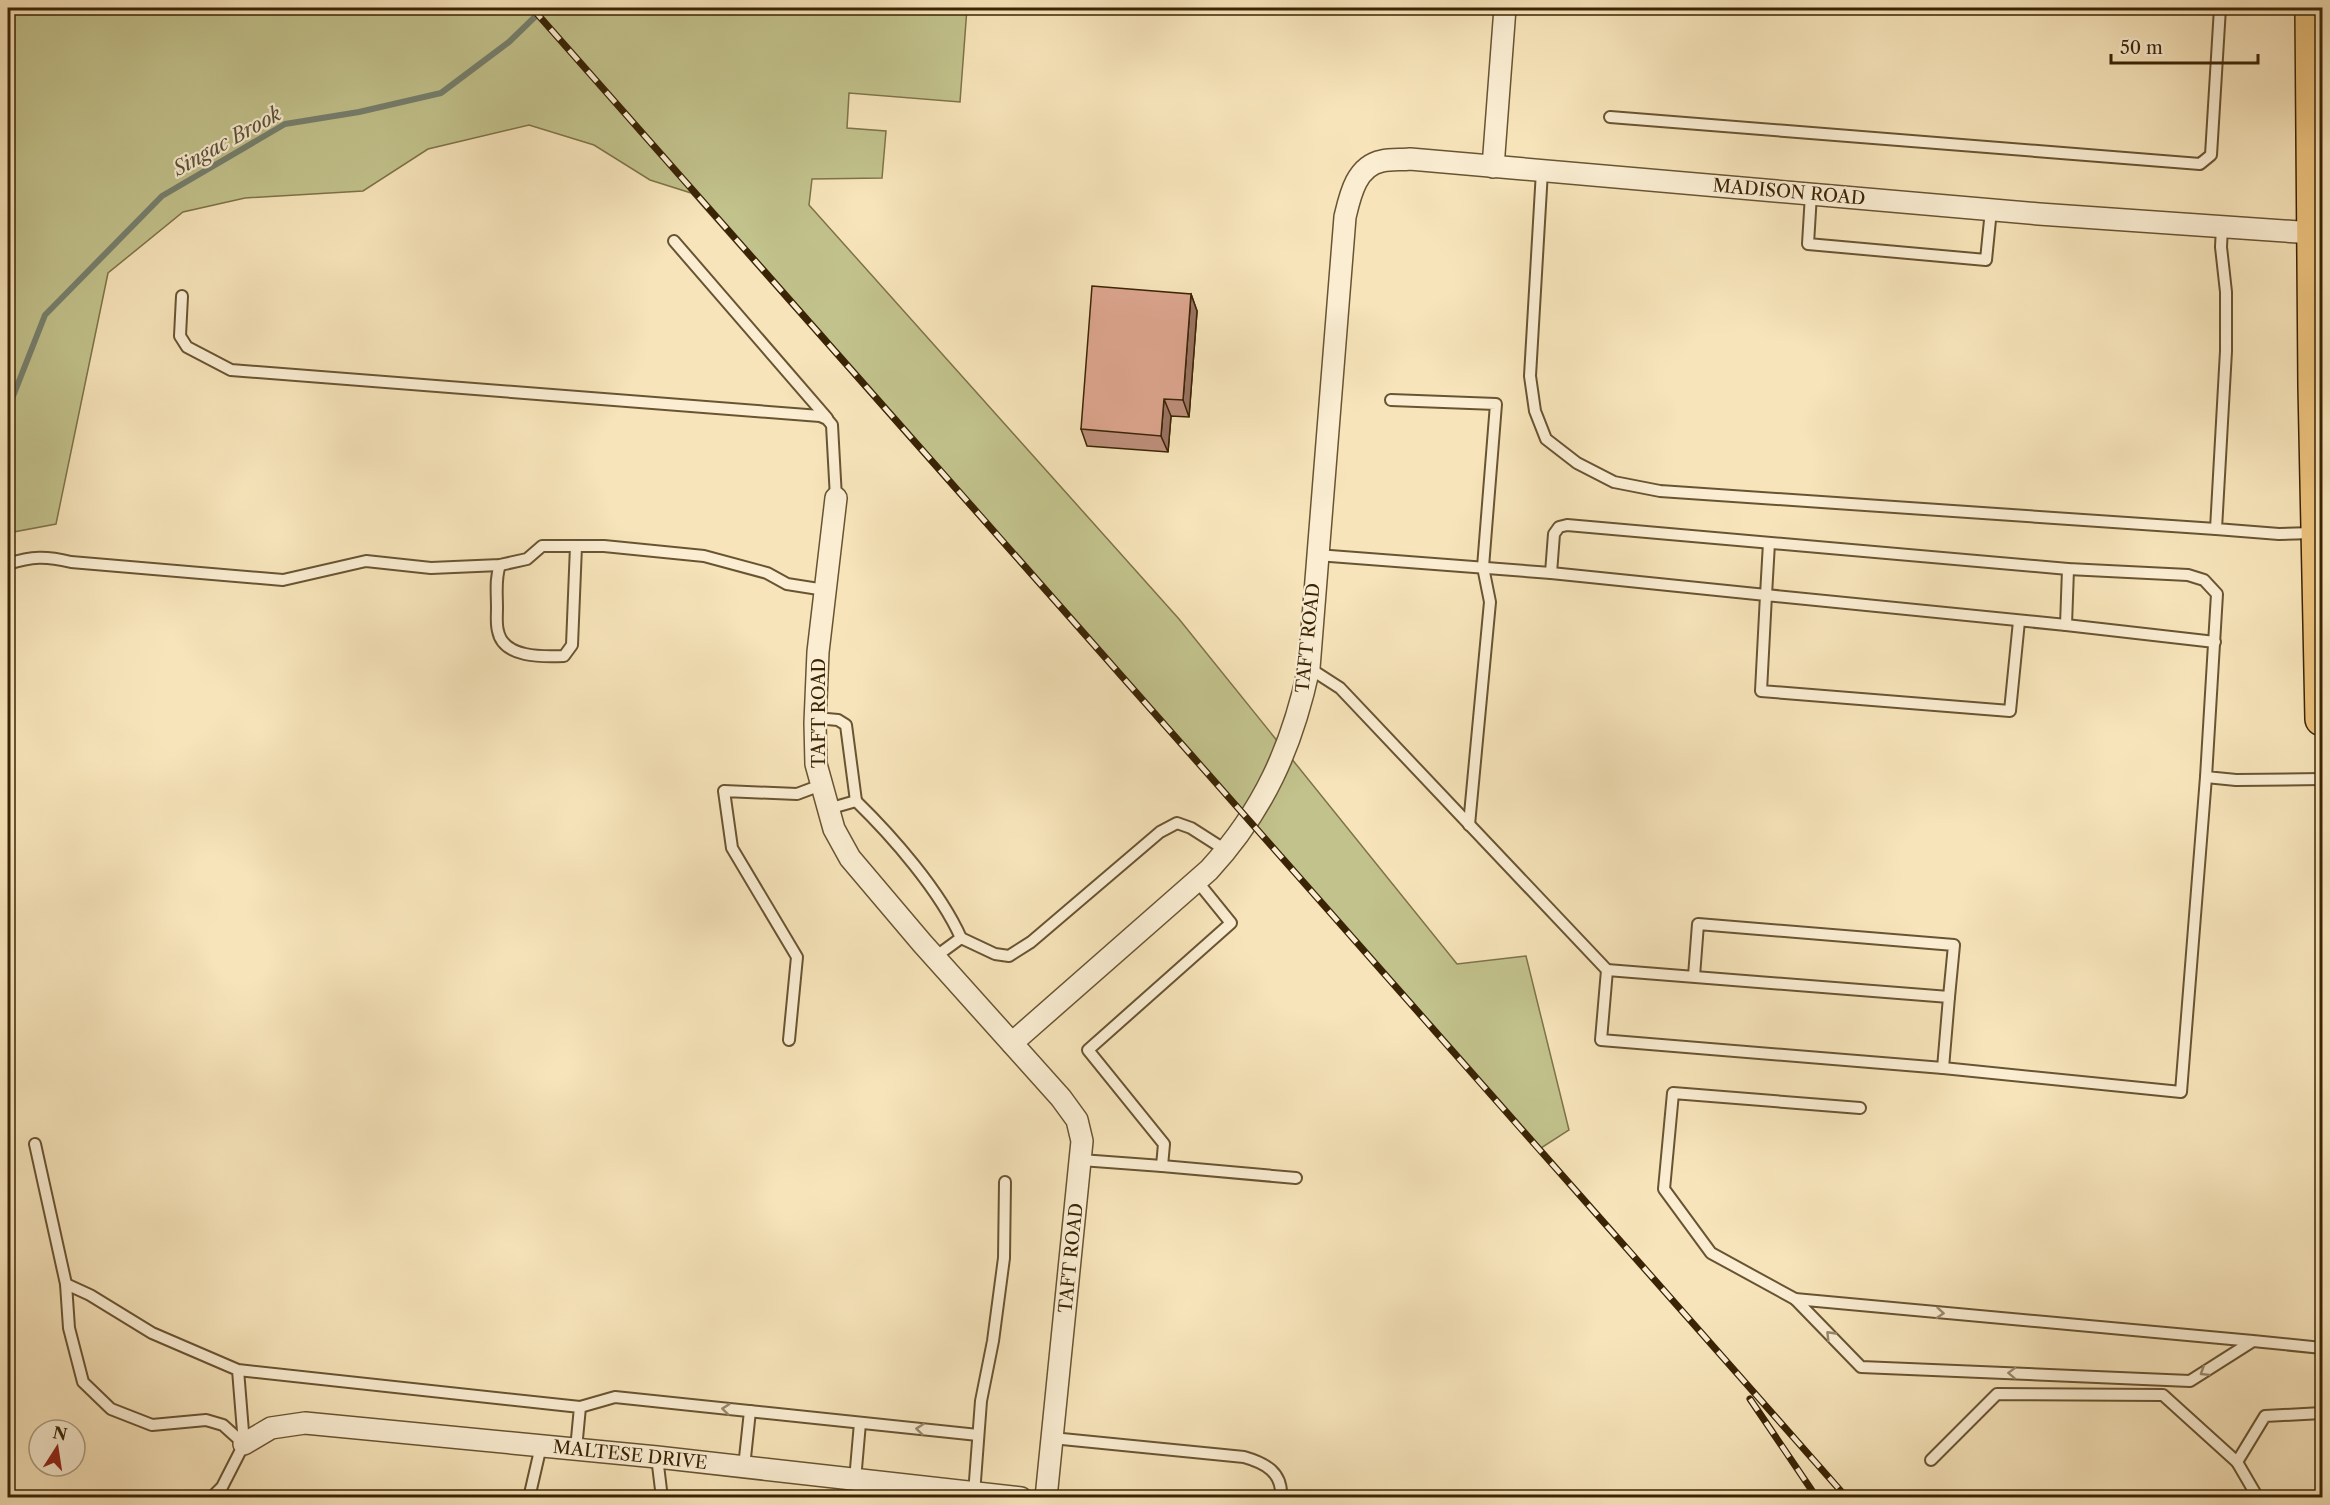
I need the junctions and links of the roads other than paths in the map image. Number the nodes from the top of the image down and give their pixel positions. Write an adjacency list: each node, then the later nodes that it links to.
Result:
1 (1505, 8): 6 (street)
2 (2220, 8): 5 (lane)
3 (2312, 8): 4 (main road)
4 (2318, 90): 11 (main road)
5 (1610, 117)
6 (1494, 167): 7 (street, MADISON ROAD); 13 (street, MADISON ROAD)
7 (1542, 171): 8 (street, MADISON ROAD); 19 (lane)
8 (1811, 194): 9 (street, MADISON ROAD); 9 (lane)
9 (1991, 210): 10 (street, MADISON ROAD)
10 (2222, 227): 11 (street, MADISON ROAD); 19 (lane)
11 (2313, 233): 17 (main road)
12 (674, 241): 16 (lane)
13 (1342, 262): 23 (street, TAFT ROAD)
14 (182, 296): 16 (lane)
15 (1390, 400): 26 (lane)
16 (827, 418): 18 (lane)
17 (2320, 486): 20 (main road)
18 (836, 498): 29 (street, TAFT ROAD)
19 (2216, 529): 20 (lane)
20 (2320, 532): 36 (main road)
21 (1769, 543): 27 (lane); 28 (lane); 30 (lane)
22 (576, 546): 25 (lane); 25 (lane); 29 (lane)
23 (1317, 555): 26 (lane); 34 (street, TAFT ROAD)
24 (8, 564): 25 (lane)
25 (500, 565)
26 (1483, 567): 28 (lane); 42 (lane)
27 (2068, 569): 32 (lane); 33 (lane)
28 (1551, 573): 30 (lane)
29 (825, 590): 35 (street, TAFT ROAD)
30 (1766, 595): 31 (lane); 31 (lane)
31 (2019, 621): 32 (lane)
32 (2066, 625): 33 (lane)
33 (2215, 642): 37 (lane)
34 (1309, 668): 42 (lane); 43 (street, TAFT ROAD)
35 (816, 718): 39 (street, TAFT ROAD); 40 (lane)
36 (2322, 719)
37 (2206, 777): 38 (lane); 52 (lane)
38 (2322, 779)
39 (821, 785): 41 (street, TAFT ROAD); 50 (lane)
40 (856, 801): 41 (lane); 45 (lane)
41 (828, 809): 46 (street, TAFT ROAD)
42 (1469, 825): 47 (lane)
43 (1227, 851): 44 (street, TAFT ROAD); 45 (lane)
44 (1197, 881): 51 (street, TAFT ROAD); 56 (lane)
45 (961, 938): 46 (lane)
46 (935, 957): 51 (street, TAFT ROAD)
47 (1607, 970): 48 (lane); 52 (lane)
48 (1694, 976): 49 (lane); 49 (lane)
49 (1949, 997): 52 (lane)
50 (789, 1040)
51 (1012, 1043): 55 (street, TAFT ROAD)
52 (1943, 1068)
53 (1860, 1108): 60 (lane)
54 (35, 1144): 59 (lane)
55 (1081, 1160): 56 (lane); 69 (street, TAFT ROAD)
56 (1162, 1166): 57 (lane)
57 (1296, 1178)
58 (1005, 1182): 68 (lane)
59 (66, 1284): 63 (lane); 70 (lane)
60 (1795, 1299): 61 (lane, one-way to 61); 61 (lane, one-way to 60)
61 (2253, 1341): 62 (lane)
62 (2322, 1348)
63 (238, 1371): 64 (lane); 70 (lane)
64 (580, 1407): 65 (lane, one-way to 64); 72 (lane)
65 (750, 1412): 67 (lane); 76 (lane)
66 (2322, 1413): 75 (lane)
67 (860, 1423): 68 (lane, one-way to 67); 77 (lane)
68 (978, 1435): 79 (lane)
69 (1052, 1438): 84 (street, TAFT ROAD); 85 (lane)
70 (244, 1444): 71 (street, MALTESE DRIVE); 80 (lane)
71 (541, 1446): 72 (street, MALTESE DRIVE); 81 (lane)
72 (576, 1449): 73 (street, MALTESE DRIVE)
73 (657, 1457): 76 (street, MALTESE DRIVE); 82 (lane)
74 (1931, 1460): 75 (lane)
75 (2237, 1462): 86 (lane)
76 (744, 1467): 77 (street, MALTESE DRIVE)
77 (855, 1479): 78 (street, MALTESE DRIVE)
78 (899, 1491): 79 (street, MALTESE DRIVE)
79 (974, 1495): 83 (street, MALTESE DRIVE)
80 (211, 1497)
81 (529, 1497)
82 (662, 1497)
83 (1021, 1497)
84 (1046, 1497)
85 (1281, 1497)
86 (2258, 1497)

